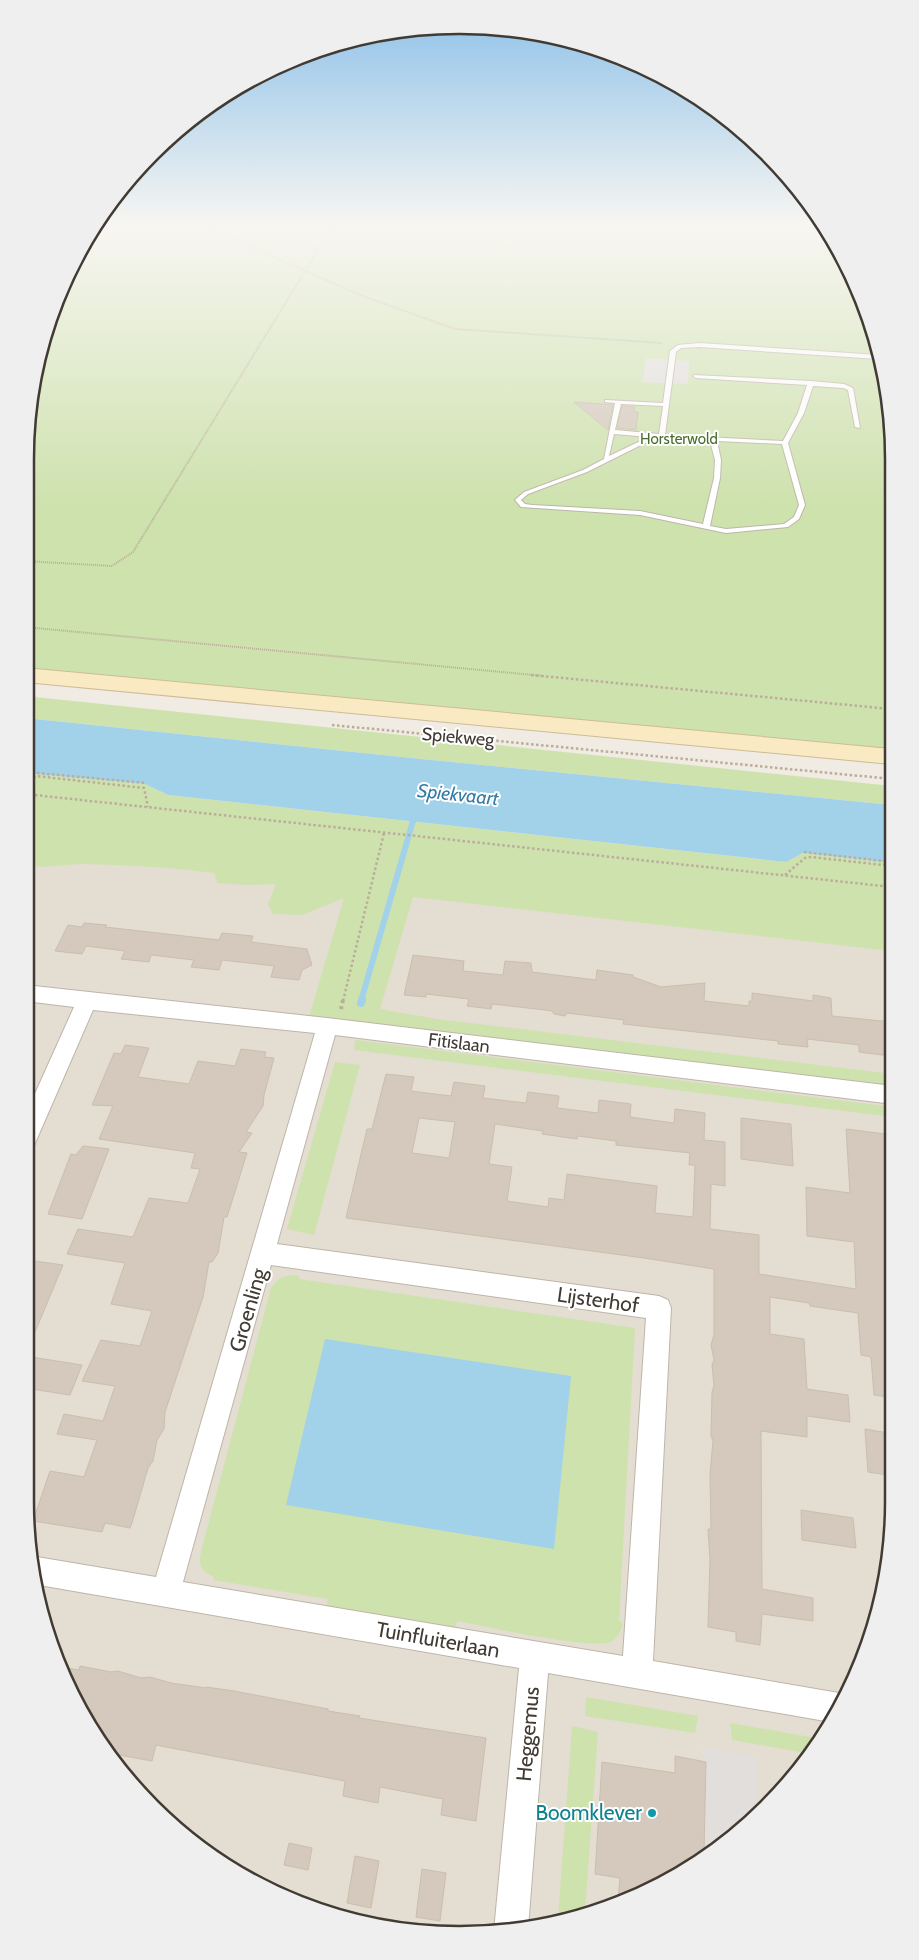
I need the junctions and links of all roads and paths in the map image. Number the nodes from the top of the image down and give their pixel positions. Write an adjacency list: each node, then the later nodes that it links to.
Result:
1 (277, 318): 17 (path)
2 (424, 318): 3 (path)
3 (680, 346): 4 (lane); 9 (lane)
4 (872, 356)
5 (696, 376): 6 (lane)
6 (811, 383): 10 (lane); 14 (lane)
7 (606, 401): 8 (lane)
8 (618, 402): 9 (lane); 11 (lane)
9 (667, 405): 12 (lane)
10 (858, 427)
11 (612, 432): 12 (lane); 15 (lane)
12 (662, 436): 13 (lane); 15 (lane)
13 (713, 440): 14 (lane); 16 (lane)
14 (785, 443): 16 (lane)
15 (607, 460): 16 (lane)
16 (706, 528)
17 (34, 562)
18 (34, 628): 20 (path)
19 (34, 676): 22 (main road, Spiekweg)
20 (885, 708)
21 (330, 725): 25 (path, Spiekweg)
22 (885, 757)
23 (37, 773): 26 (path)
24 (34, 777): 28 (path)
25 (885, 778)
26 (146, 783)
27 (34, 795): 28 (path)
28 (148, 807): 29 (path)
29 (384, 833): 33 (path); 37 (path)
30 (804, 852): 31 (path)
31 (885, 861)
32 (885, 865): 33 (path)
33 (785, 875): 34 (path)
34 (885, 885)
35 (34, 994): 36 (street, Fitislaan)
36 (87, 1002): 37 (street, Fitislaan); 39 (street)
37 (332, 1027): 38 (street, Fitislaan); 40 (street, Groenling)
38 (885, 1094)
39 (34, 1121)
40 (264, 1253): 42 (street, Groenling); 44 (street, Lijsterhof)
41 (40, 1571): 42 (street, Tuinfluiterlaan)
42 (166, 1593): 43 (street, Tuinfluiterlaan)
43 (535, 1656): 44 (street, Tuinfluiterlaan); 46 (street, Heggemus)
44 (637, 1674): 45 (street, Tuinfluiterlaan)
45 (831, 1707)
46 (513, 1923)

